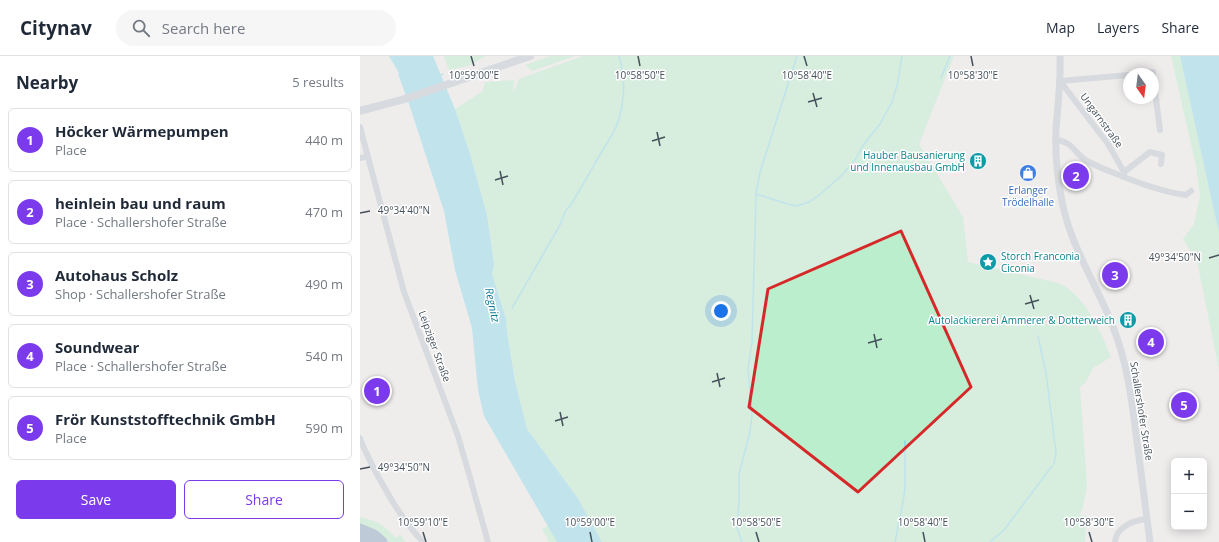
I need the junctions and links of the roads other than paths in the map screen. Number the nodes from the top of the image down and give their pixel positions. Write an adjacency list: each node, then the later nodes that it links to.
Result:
1 (530, 56): 6 (main road)
2 (1060, 56): 4 (street, Schallershofer Straße)
3 (1123, 76): 4 (street)
4 (1060, 81): 9 (street, Schallershofer Straße); 13 (street, Ungarnstraße)
5 (1157, 104): 8 (street)
6 (360, 111)
7 (360, 127): 10 (street, Leipziger Straße)
8 (1160, 130)
9 (1056, 140): 13 (street); 16 (street, Schallershofer Straße)
10 (368, 156): 11 (street); 22 (street, Leipziger Straße)
11 (360, 158)
12 (1161, 164): 13 (street)
13 (1124, 174): 14 (street)
14 (1191, 191)
15 (360, 438): 21 (street)
16 (1147, 519): 23 (street); 24 (street, Schallershofer Straße)
17 (360, 529): 20 (highway)
18 (360, 537): 19 (highway)
19 (370, 542)
20 (382, 542)
21 (423, 542)
22 (488, 542)
23 (1115, 542)
24 (1150, 542)

